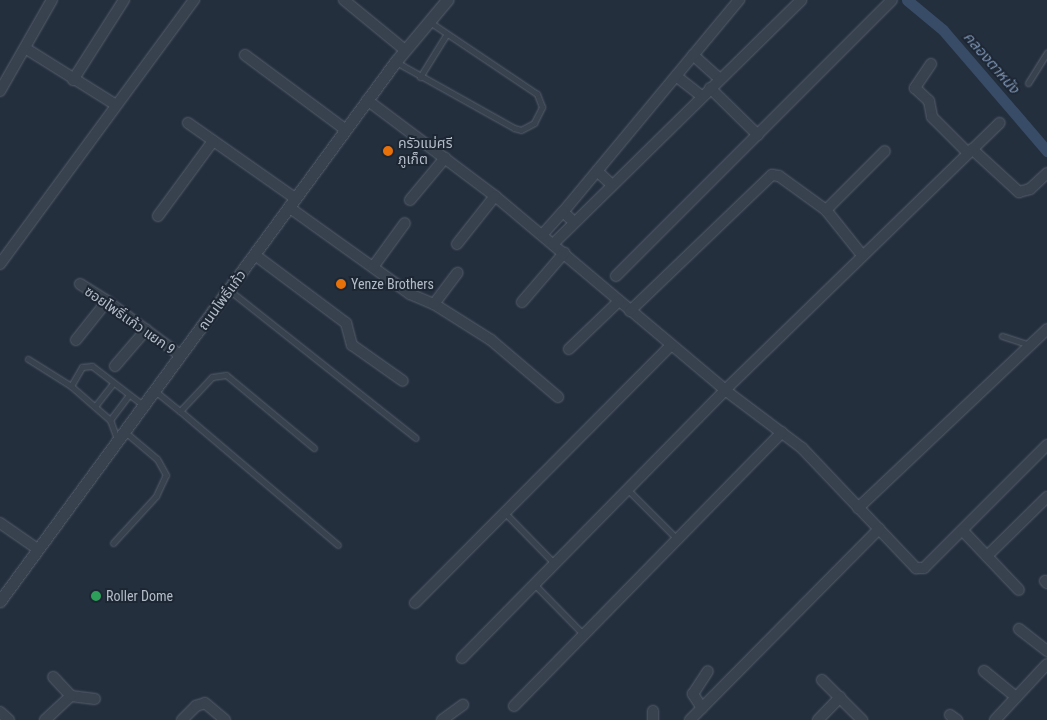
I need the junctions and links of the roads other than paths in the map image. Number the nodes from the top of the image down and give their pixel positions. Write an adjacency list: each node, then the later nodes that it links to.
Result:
1 (52, 0): 11 (street)
2 (124, 0): 21 (street)
3 (194, 0): 26 (street)
4 (344, 0): 12 (street)
5 (447, 0): 9 (street, ถนนโพธิ์แก้ว)
6 (739, 0): 15 (street)
7 (801, 0): 20 (street)
8 (892, 0): 30 (street)
9 (429, 21): 10 (lane); 12 (street, ถนนโพธิ์แก้ว)
10 (446, 35): 19 (lane); 19 (lane)
11 (25, 48): 21 (street); 23 (street)
12 (405, 50): 16 (street, ถนนโพธิ์แก้ว)
13 (1047, 53): 22 (lane)
14 (245, 55): 29 (street)
15 (693, 55): 18 (street); 20 (street)
16 (396, 61): 19 (lane); 25 (street, ถนนโพธิ์แก้ว)
17 (932, 64): 33 (street)
18 (676, 76): 24 (street); 35 (street)
19 (420, 77)
20 (720, 79): 24 (street)
21 (74, 80): 26 (street)
22 (1028, 83)
23 (0, 92)
24 (706, 92): 30 (street); 37 (street)
25 (367, 100): 29 (street, ถนนโพธิ์แก้ว); 34 (street)
26 (116, 105): 52 (street)
27 (188, 123): 31 (street)
28 (1000, 123): 33 (street)
29 (346, 130): 40 (street, ถนนโพธิ์แก้ว)
30 (758, 135): 55 (street)
31 (213, 141): 40 (street); 43 (street)
32 (884, 151): 41 (street)
33 (970, 151): 36 (street); 51 (street)
34 (445, 158): 38 (street); 39 (street)
35 (597, 171): 37 (street); 42 (street)
36 (1047, 173)
37 (611, 184): 44 (street)
38 (495, 196): 46 (street); 47 (street)
39 (410, 200)
40 (293, 204): 50 (street, ถนนโพธิ์แก้ว); 53 (street)
41 (826, 210): 51 (street); 62 (street)
42 (563, 212): 44 (street); 46 (street)
43 (158, 216)
44 (574, 221): 48 (street)
45 (405, 223): 53 (street)
46 (542, 235): 48 (street)
47 (457, 244)
48 (554, 244): 49 (street)
49 (564, 253): 59 (street); 60 (street)
50 (255, 255): 57 (street, ถนนโพธิ์แก้ว); 73 (street)
51 (862, 255): 76 (street)
52 (0, 264)
53 (373, 267): 61 (street)
54 (457, 273): 61 (street)
55 (616, 276)
56 (80, 284): 58 (street, ซอยโพธิ์เเก้ว แยก 9)
57 (229, 290): 70 (street, ถนนโพธิ์แก้ว); 86 (lane)
58 (107, 300): 64 (street, ซอยโพธิ์เเก้ว แยก 9); 66 (street)
59 (522, 302)
60 (619, 302): 62 (street); 69 (street)
61 (434, 304): 79 (street)
62 (630, 311): 67 (street)
63 (1047, 329): 68 (street)
64 (146, 330): 70 (street, ซอยโพธิ์เเก้ว แยก 9); 72 (street)
65 (1002, 336): 68 (lane)
66 (76, 340)
67 (671, 345): 76 (street); 92 (street)
68 (1030, 346): 91 (street)
69 (569, 350)
70 (181, 356): 77 (street, ถนนโพธิ์แก้ว)
71 (28, 359): 75 (lane)
72 (115, 366)
73 (404, 381)
74 (113, 383): 75 (lane); 78 (lane); 80 (lane)
75 (71, 386): 80 (lane)
76 (725, 390): 84 (street); 89 (street)
77 (155, 391): 81 (street, ถนนโพธิ์แก้ว); 82 (lane)
78 (129, 395): 81 (lane); 83 (lane)
79 (558, 397)
80 (96, 405): 83 (lane)
81 (144, 406): 85 (street, ถนนโพธิ์แก้ว)
82 (180, 411): 88 (lane); 98 (lane)
83 (110, 420): 85 (lane)
84 (782, 432): 91 (street); 96 (street)
85 (121, 437): 97 (lane); 99 (street, ถนนโพธิ์แก้ว)
86 (416, 438)
87 (1047, 445): 95 (street)
88 (314, 448)
89 (628, 490): 96 (lane); 101 (street)
90 (1047, 497): 100 (street)
91 (858, 508): 94 (street)
92 (504, 513): 101 (lane); 105 (street)
93 (0, 523): 99 (street)
94 (879, 529): 95 (street); 121 (street)
95 (963, 530): 100 (street)
96 (677, 539): 107 (street)
97 (113, 543)
98 (338, 545)
99 (39, 550): 104 (street, ถนนโพธิ์แก้ว)
100 (987, 556): 103 (street)
101 (555, 564): 102 (street)
102 (534, 585): 107 (lane); 109 (street)
103 (1019, 590)
104 (0, 601)
105 (415, 603)
106 (1019, 629): 108 (street)
107 (583, 634): 120 (street)
108 (1047, 651)
109 (462, 658)
110 (1047, 664): 117 (street)
111 (708, 671): 121 (street)
112 (984, 671): 117 (street)
113 (54, 678): 115 (street)
114 (822, 680): 116 (street)
115 (71, 696): 118 (street); 124 (street)
116 (840, 697): 129 (street); 130 (street)
117 (1016, 697): 131 (street)
118 (95, 699)
119 (463, 705): 127 (street)
120 (514, 706)
121 (702, 708): 128 (street)
122 (0, 712): 123 (street)
123 (9, 720)
124 (45, 720)
125 (182, 720): 126 (street)
126 (225, 720)
127 (442, 720)
128 (690, 720)
129 (818, 720)
130 (862, 720)
131 (995, 720)

